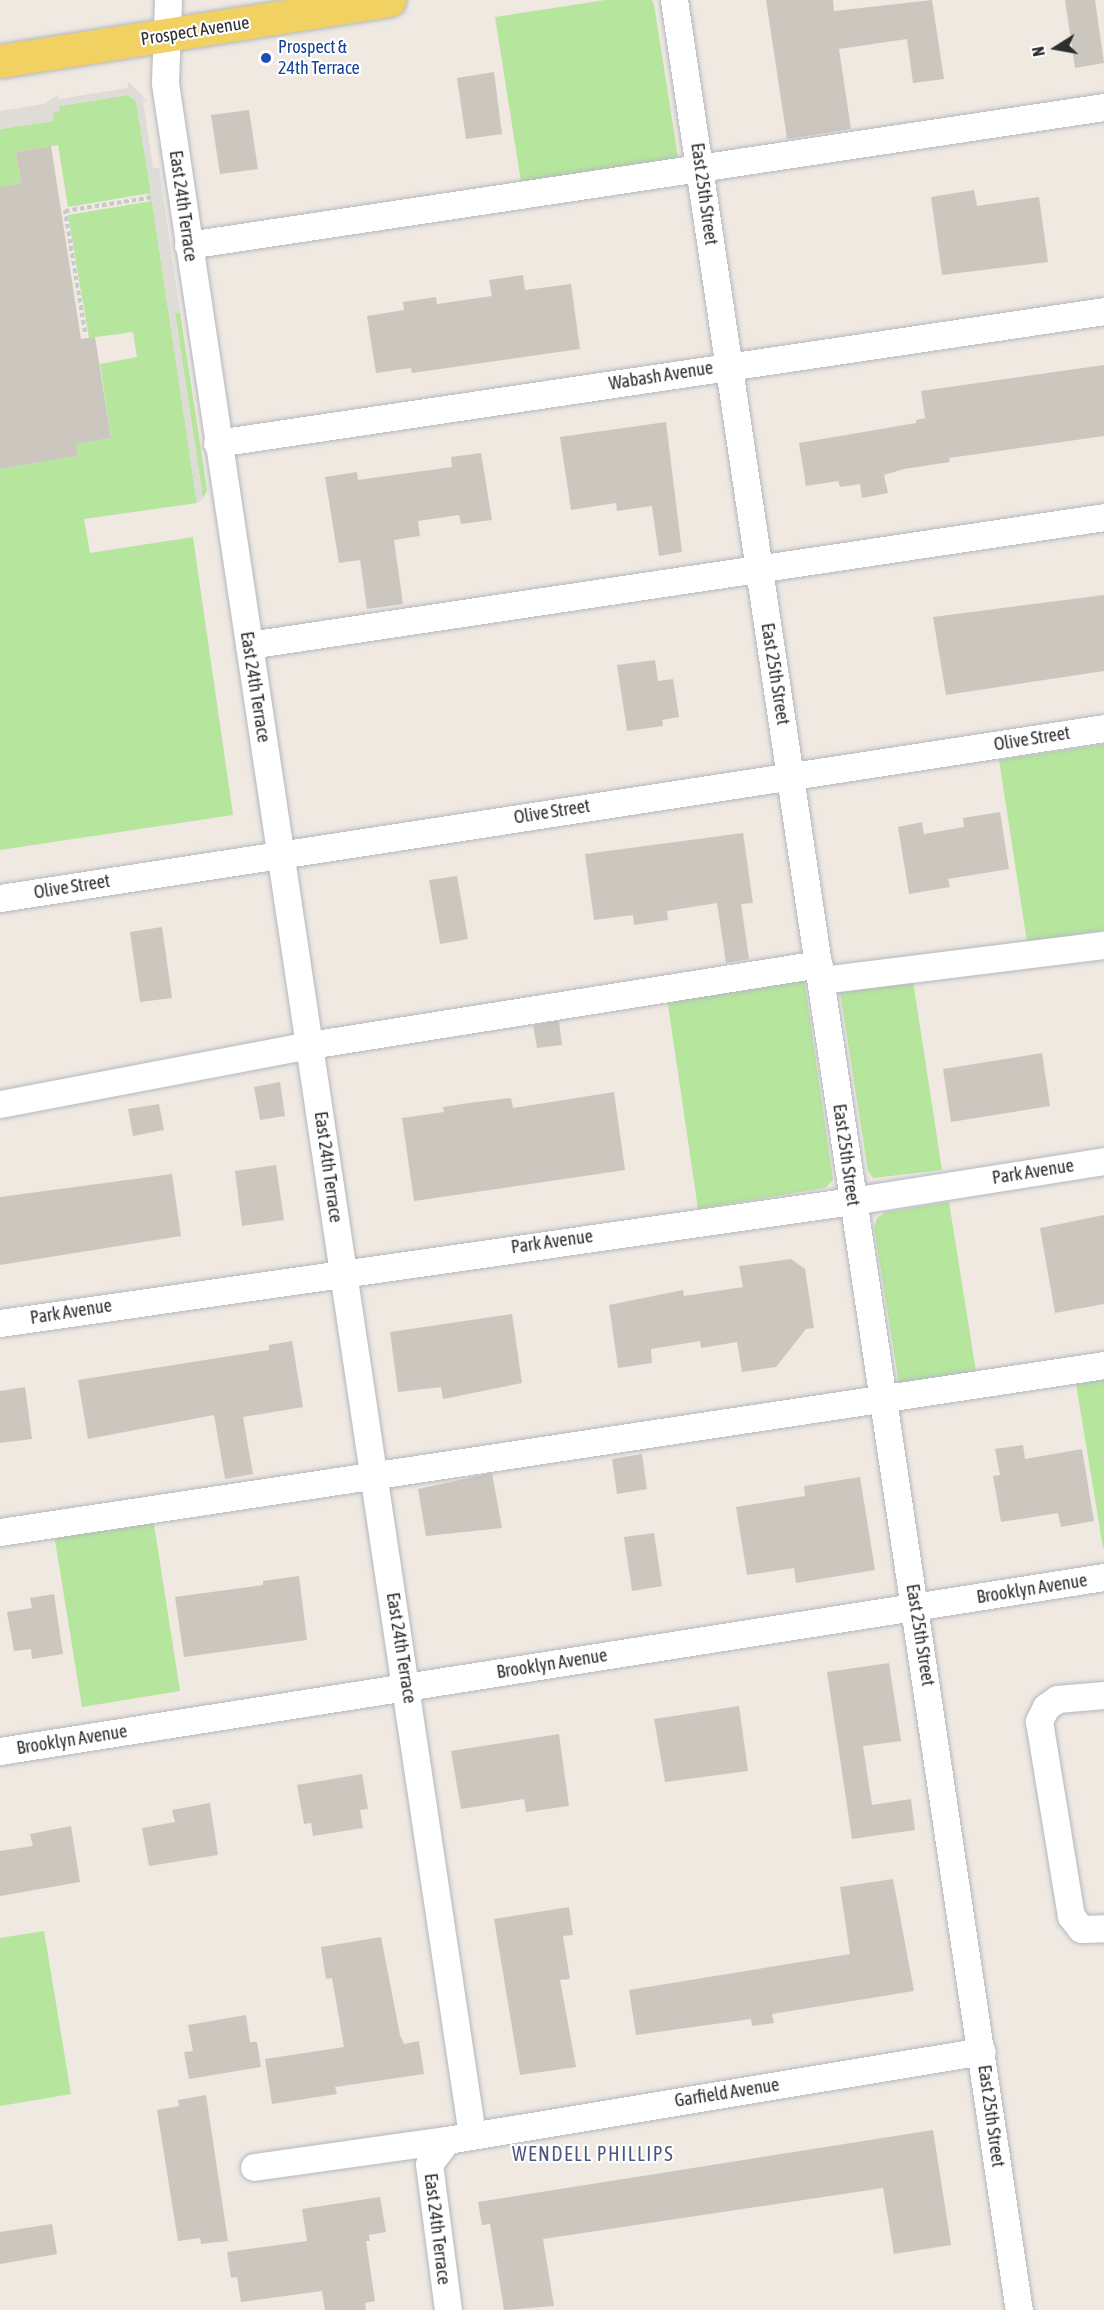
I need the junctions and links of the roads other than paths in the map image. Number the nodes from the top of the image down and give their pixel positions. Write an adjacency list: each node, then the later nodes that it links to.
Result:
1 (168, 0): 4 (street, East 24th Terrace)
2 (389, 0): 4 (main road, Prospect Avenue)
3 (674, 0): 7 (street, East 25th Street)
4 (169, 35): 5 (main road, Prospect Avenue); 8 (street, East 24th Terrace)
5 (0, 61)
6 (1104, 107): 7 (street)
7 (700, 168): 8 (street); 10 (street, East 25th Street)
8 (188, 245): 11 (street, East 24th Terrace)
9 (1104, 311): 10 (street, Wabash Avenue)
10 (729, 366): 11 (street, Wabash Avenue); 13 (street, East 25th Street)
11 (218, 443): 14 (street, East 24th Terrace)
12 (1104, 518): 13 (street)
13 (759, 568): 14 (street); 16 (street, East 25th Street)
14 (249, 645): 17 (street, East 24th Terrace)
15 (1104, 728): 16 (street, Olive Street)
16 (790, 775): 17 (street, Olive Street); 20 (street, East 25th Street)
17 (280, 854): 18 (street, Olive Street); 21 (street, East 24th Terrace)
18 (0, 898)
19 (1104, 945): 20 (street)
20 (820, 972): 21 (street); 24 (street, East 25th Street)
21 (310, 1045): 22 (street); 25 (street, East 24th Terrace)
22 (0, 1104)
23 (1104, 1161): 24 (street, Park Avenue)
24 (852, 1201): 25 (street, Park Avenue); 28 (street, East 25th Street)
25 (344, 1270): 26 (street, Park Avenue); 29 (street, East 24th Terrace)
26 (0, 1323)
27 (1104, 1365): 28 (street)
28 (883, 1401): 29 (street); 32 (street, East 25th Street)
29 (374, 1474): 30 (street); 33 (street, East 24th Terrace)
30 (0, 1533)
31 (1104, 1577): 32 (street, Brooklyn Avenue)
32 (915, 1607): 33 (street, Brooklyn Avenue); 37 (street, East 25th Street)
33 (407, 1687): 35 (street, Brooklyn Avenue); 38 (street, East 24th Terrace)
34 (1104, 1695): 36 (street)
35 (0, 1751)
36 (1104, 1928)
37 (982, 2051): 38 (street, Garfield Avenue); 41 (street, East 25th Street)
38 (459, 2137): 39 (street, Garfield Avenue); 40 (street, East 24th Terrace)
39 (254, 2167)
40 (448, 2310)
41 (1019, 2310)

